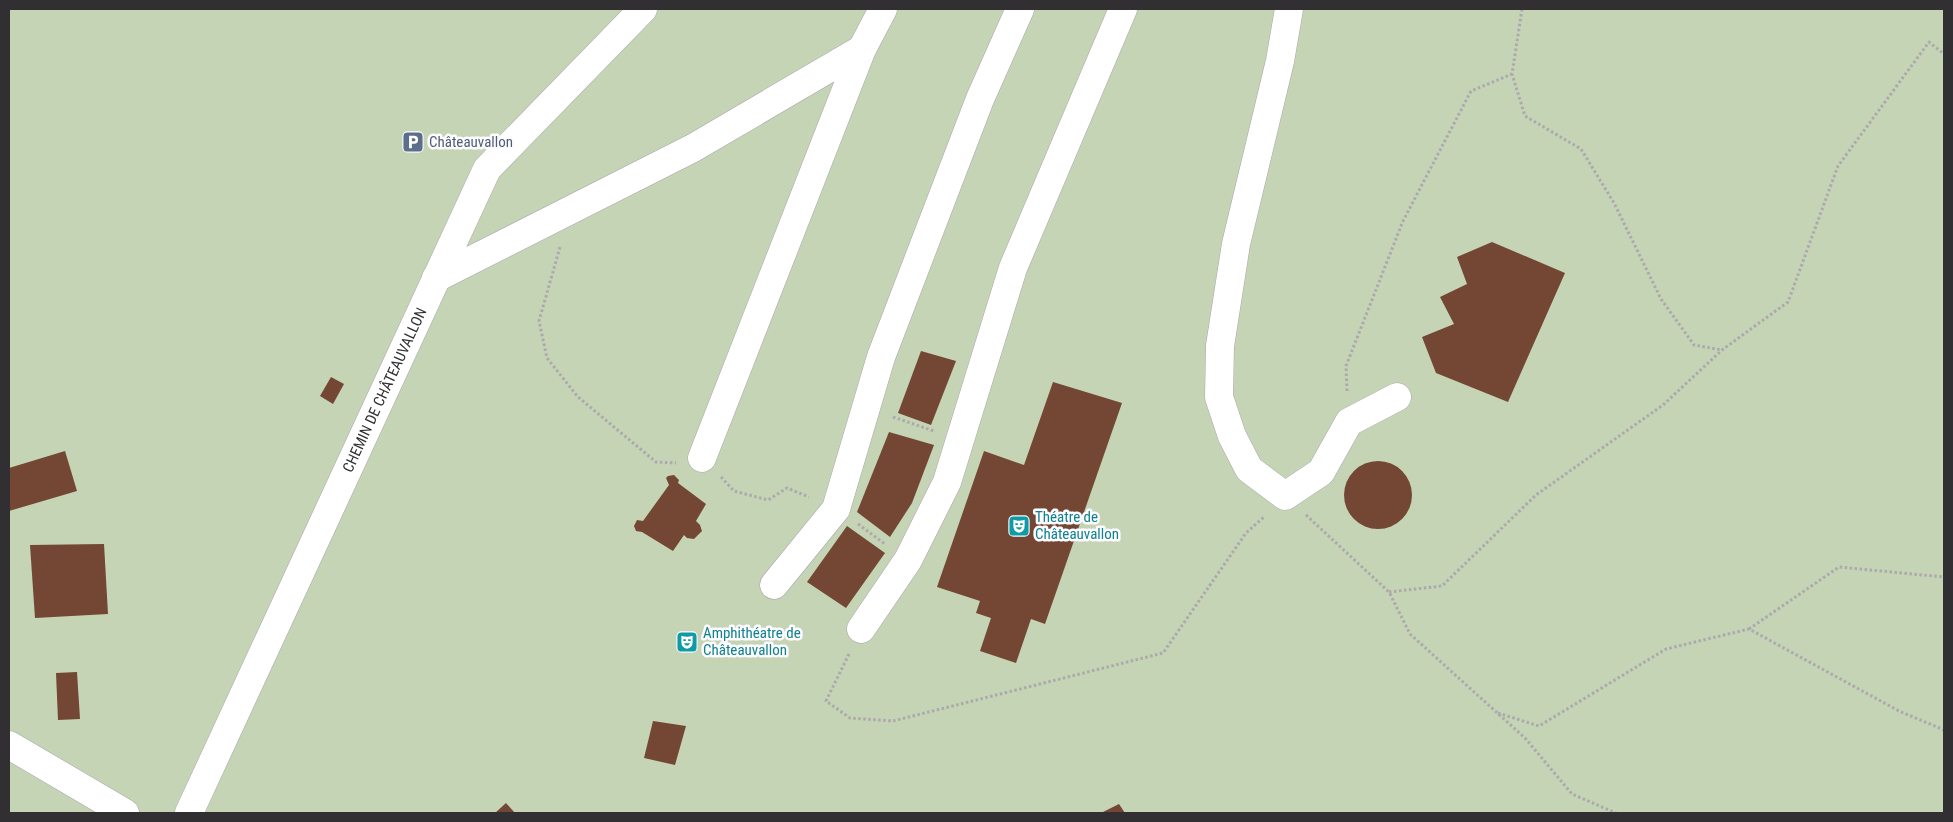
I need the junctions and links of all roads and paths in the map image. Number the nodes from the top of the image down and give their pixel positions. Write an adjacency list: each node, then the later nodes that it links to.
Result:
1 (643, 9): 11 (street, CHEMIN DE CHÂTEAUVALLON)
2 (883, 9): 7 (street)
3 (1020, 9): 14 (street)
4 (1123, 9): 16 (street)
5 (1289, 9): 18 (street)
6 (1522, 9): 9 (path)
7 (862, 49): 10 (street); 17 (street)
8 (1944, 54): 12 (path)
9 (1512, 74): 12 (path); 15 (path)
10 (570, 211): 11 (street); 17 (path)
11 (436, 278): 30 (street, CHEMIN DE CHÂTEAUVALLON)
12 (1722, 350): 23 (path)
13 (1397, 397): 15 (street)
14 (866, 408): 16 (path); 19 (street)
15 (1349, 422): 18 (street)
16 (960, 441): 20 (street)
17 (702, 458): 19 (path)
18 (1285, 496): 23 (path); 24 (path)
19 (836, 509): 20 (path); 22 (street)
20 (908, 560): 24 (street)
21 (1944, 577): 25 (path)
22 (774, 585)
23 (1389, 592): 26 (path)
24 (861, 629)
25 (1749, 629): 26 (path); 27 (path)
26 (1495, 713): 31 (path)
27 (1944, 730)
28 (9, 745): 29 (street)
29 (125, 813)
30 (189, 813)
31 (1616, 813)

